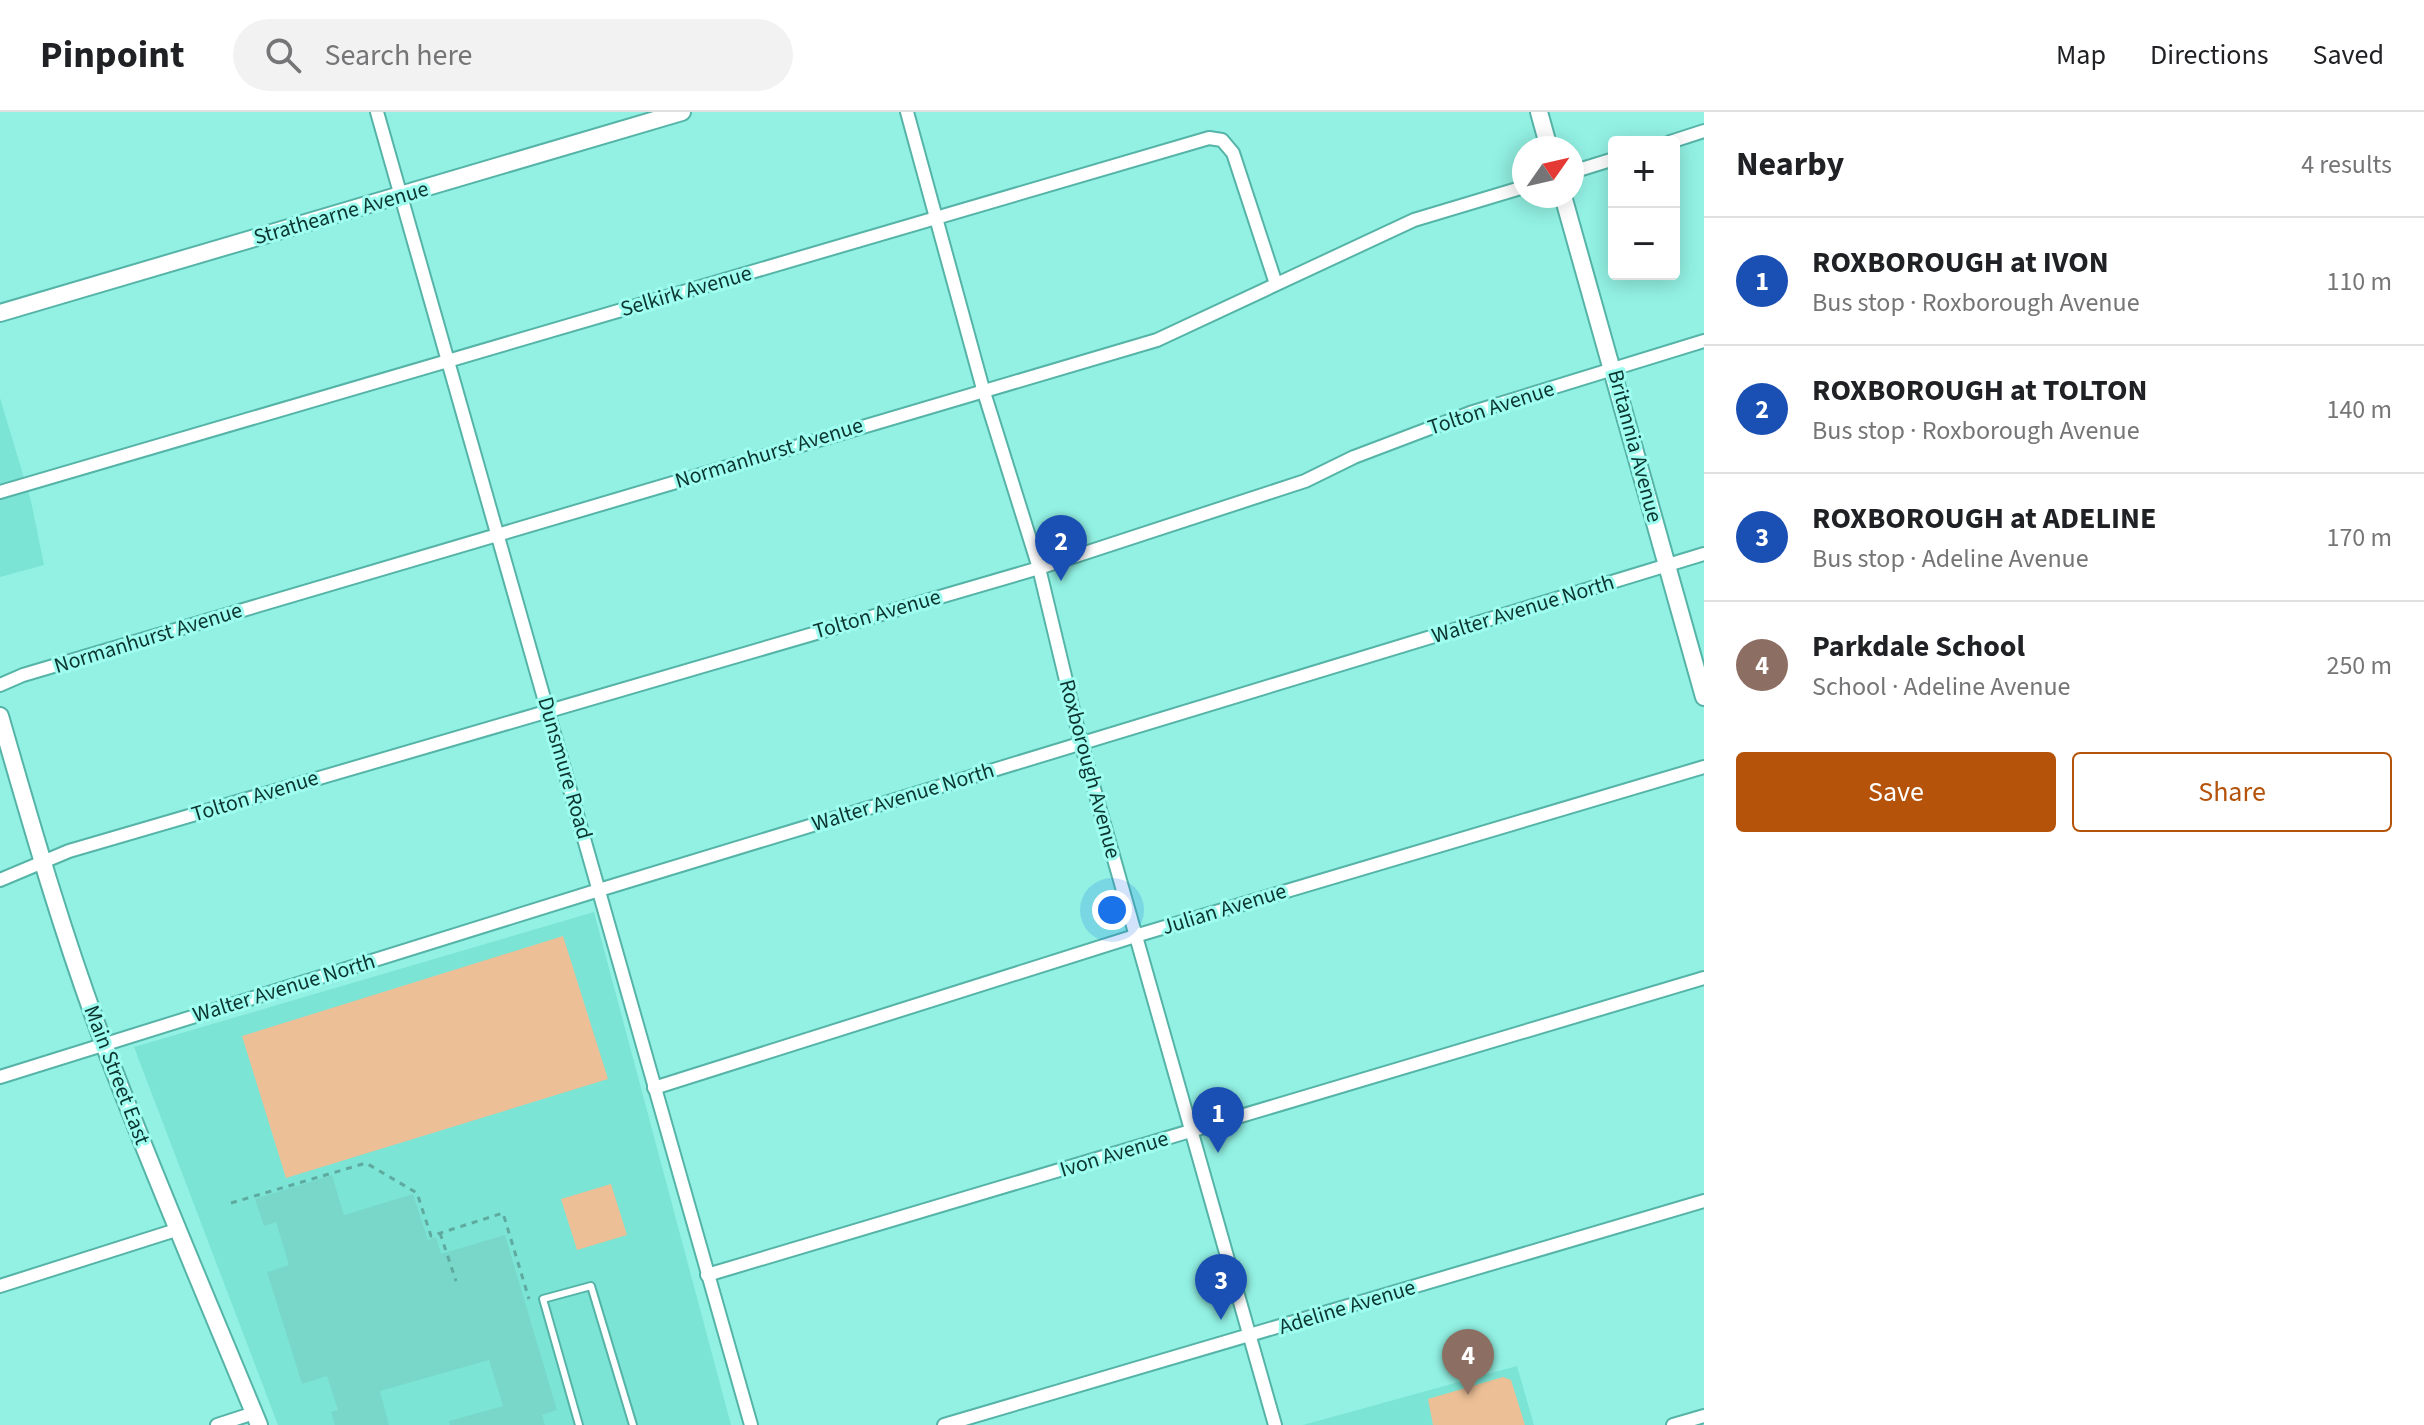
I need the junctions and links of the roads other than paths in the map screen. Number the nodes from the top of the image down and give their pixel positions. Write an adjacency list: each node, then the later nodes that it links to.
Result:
1 (377, 112): 11 (street, Dunsmure Road)
2 (682, 112): 11 (street, Strathearne Avenue)
3 (907, 112): 13 (street, Roxborough Avenue)
4 (1539, 112): 6 (street)
5 (1704, 131): 7 (street)
6 (1546, 136)
7 (1680, 139)
8 (1608, 161): 9 (street)
9 (1584, 168)
10 (1512, 191): 14 (street, Normanhurst Avenue)
11 (401, 195): 15 (street, Strathearne Avenue); 17 (street, Dunsmure Road)
12 (1567, 208): 18 (street, Britannia Avenue)
13 (936, 218): 14 (street, Selkirk Avenue); 17 (street, Selkirk Avenue); 19 (street, Roxborough Avenue)
14 (1276, 284): 19 (street, Normanhurst Avenue)
15 (0, 313)
16 (1704, 341): 18 (street, Tolton Avenue)
17 (449, 361): 20 (street, Selkirk Avenue); 21 (street, Dunsmure Road)
18 (1614, 368): 23 (street, Britannia Avenue); 24 (street, Tolton Avenue)
19 (983, 389): 21 (street, Normanhurst Avenue); 24 (street, Roxborough Avenue)
20 (0, 492)
21 (498, 534): 25 (street, Normanhurst Avenue); 27 (street, Dunsmure Road)
22 (1704, 554): 23 (street, Walter Avenue North)
23 (1666, 565): 26 (street, Britannia Avenue); 29 (street, Walter Avenue North)
24 (1039, 568): 27 (street, Tolton Avenue); 29 (street, Roxborough Avenue)
25 (0, 685)
26 (1704, 697)
27 (548, 709): 31 (street, Tolton Avenue); 33 (street, Dunsmure Road)
28 (0, 716): 31 (street, Main Street East)
29 (1081, 743): 33 (street, Walter Avenue North); 34 (street, Roxborough Avenue)
30 (1704, 767): 34 (street, Julian Avenue)
31 (43, 862): 32 (street, Tolton Avenue); 36 (street, Main Street East)
32 (0, 880)
33 (599, 890): 36 (street, Walter Avenue North); 38 (street, Dunsmure Road)
34 (1135, 936): 38 (street, Julian Avenue); 39 (street, Roxborough Avenue)
35 (1704, 978): 39 (street, Ivon Avenue)
36 (104, 1044): 37 (street, Walter Avenue North); 41 (street, Main Street East)
37 (0, 1077)
38 (654, 1088): 42 (street, Dunsmure Road)
39 (1191, 1131): 42 (street, Ivon Avenue); 44 (street, Roxborough Avenue)
40 (1704, 1201): 44 (street, Adeline Avenue)
41 (176, 1230): 43 (street); 46 (street, Main Street East)
42 (707, 1275): 50 (street, Dunsmure Road)
43 (0, 1286)
44 (1249, 1335): 51 (street, Adeline Avenue); 52 (street, Roxborough Avenue)
45 (1704, 1416): 53 (street)
46 (256, 1419): 47 (street)
47 (217, 1425)
48 (579, 1425): 49 (lane)
49 (633, 1425)
50 (751, 1425)
51 (944, 1425)
52 (1275, 1425)
53 (1673, 1425)

